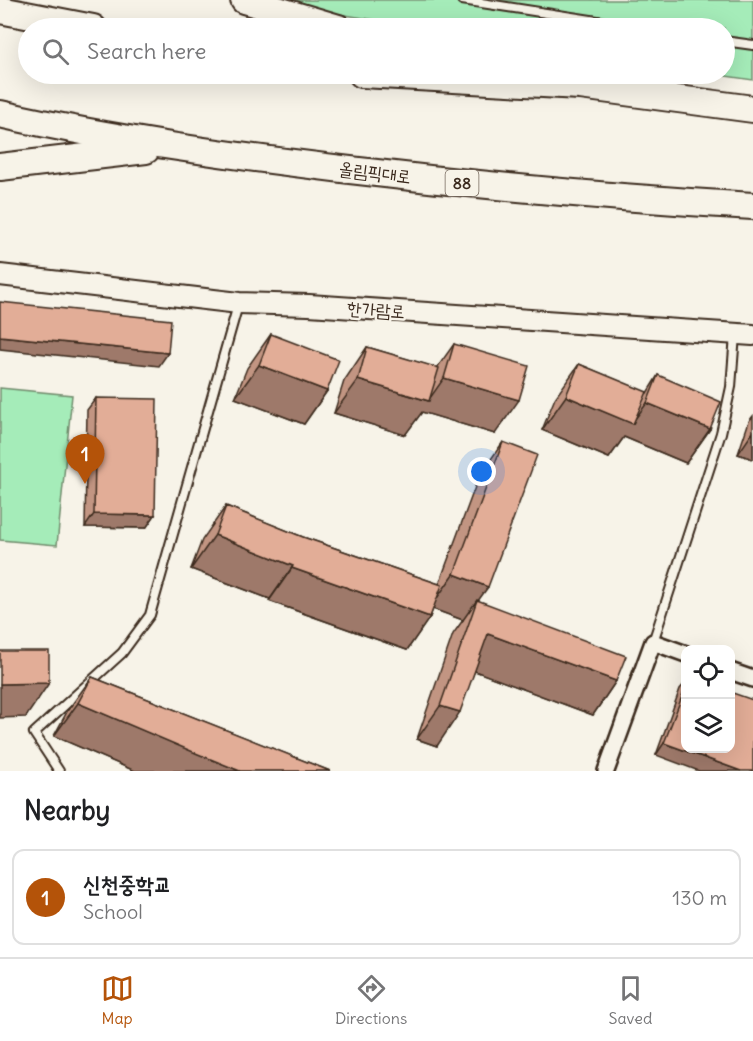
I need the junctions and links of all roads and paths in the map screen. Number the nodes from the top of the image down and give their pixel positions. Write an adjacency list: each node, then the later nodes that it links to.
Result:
1 (244, 0): 5 (highway)
2 (462, 0): 6 (lane)
3 (0, 10): 4 (highway)
4 (41, 18)
5 (304, 18)
6 (578, 18)
7 (735, 43): 8 (lane)
8 (753, 45)
9 (544, 84): 11 (highway)
10 (573, 84): 11 (highway)
11 (580, 86): 12 (highway)
12 (753, 109)
13 (0, 114): 14 (highway, 올림픽대로 / 88)
14 (173, 147): 15 (highway); 16 (highway, 올림픽대로 / 88)
15 (0, 167)
16 (753, 206)
17 (0, 275): 18 (street, 한가람로)
18 (238, 303): 19 (street, 한가람로); 24 (lane)
19 (744, 335): 20 (lane)
20 (653, 642): 21 (street); 25 (street)
21 (681, 652)
22 (735, 673): 23 (street)
23 (753, 679)
24 (58, 771)
25 (606, 771)

